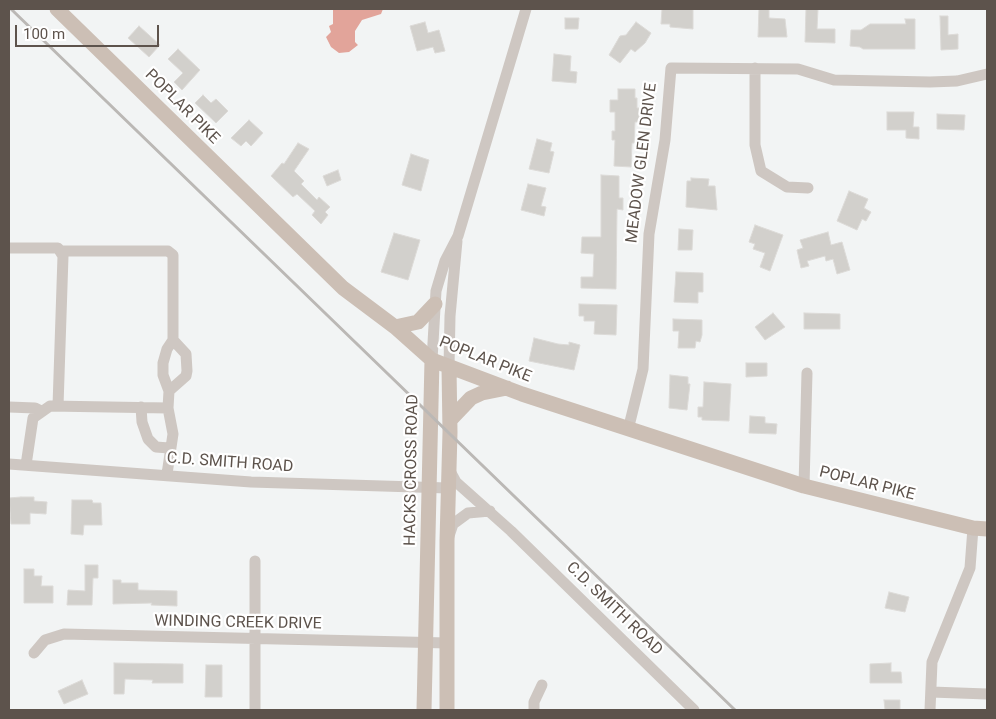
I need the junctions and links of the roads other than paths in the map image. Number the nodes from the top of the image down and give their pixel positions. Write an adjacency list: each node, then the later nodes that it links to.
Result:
1 (526, 9): 6 (street, HACKS CROSS ROAD)
2 (60, 10): 10 (main road, POPLAR PIKE)
3 (755, 68): 4 (street, MEADOW GLEN DRIVE); 5 (street); 23 (street, MEADOW GLEN DRIVE)
4 (987, 74)
5 (808, 188)
6 (458, 236): 9 (street, HACKS CROSS ROAD); 13 (street, HACKS CROSS ROAD)
7 (9, 248): 8 (street)
8 (61, 250): 11 (street); 17 (street)
9 (435, 304): 10 (main road); 12 (street, HACKS CROSS ROAD)
10 (395, 328): 12 (main road, POPLAR PIKE)
11 (173, 340): 16 (street); 16 (street)
12 (432, 360): 13 (main road, POPLAR PIKE); 30 (main road, HACKS CROSS ROAD)
13 (449, 367): 15 (main road, POPLAR PIKE); 22 (main road, HACKS CROSS ROAD)
14 (807, 373): 29 (street)
15 (507, 388): 22 (main road); 23 (main road, POPLAR PIKE)
16 (169, 391): 20 (street)
17 (58, 406): 19 (street); 21 (street)
18 (9, 407): 21 (street)
19 (142, 407): 20 (street); 24 (street)
20 (168, 408): 24 (street)
21 (41, 411): 26 (street)
22 (450, 420): 27 (main road, HACKS CROSS ROAD)
23 (628, 430): 29 (main road, POPLAR PIKE)
24 (169, 448): 28 (street)
25 (9, 464): 26 (street, C.D. SMITH ROAD)
26 (26, 466): 28 (street, C.D. SMITH ROAD)
27 (449, 468): 31 (main road, HACKS CROSS ROAD); 32 (street, C.D. SMITH ROAD)
28 (167, 474): 30 (street, C.D. SMITH ROAD)
29 (804, 486): 33 (main road, POPLAR PIKE)
30 (429, 488): 31 (street, C.D. SMITH ROAD); 37 (main road, HACKS CROSS ROAD)
31 (448, 488): 34 (main road, HACKS CROSS ROAD)
32 (490, 511): 34 (street); 47 (street, C.D. SMITH ROAD)
33 (980, 529): 41 (street)
34 (447, 541): 38 (main road, HACKS CROSS ROAD)
35 (255, 561): 36 (street)
36 (255, 640): 37 (street, WINDING CREEK DRIVE); 39 (street, WINDING CREEK DRIVE); 43 (street)
37 (425, 643): 38 (street, WINDING CREEK DRIVE); 44 (main road, HACKS CROSS ROAD)
38 (448, 643): 45 (main road, HACKS CROSS ROAD)
39 (34, 654)
40 (542, 685): 46 (street)
41 (931, 692): 42 (street); 48 (street)
42 (987, 694)
43 (255, 710)
44 (424, 710)
45 (448, 710)
46 (534, 710)
47 (694, 710)
48 (930, 710)

